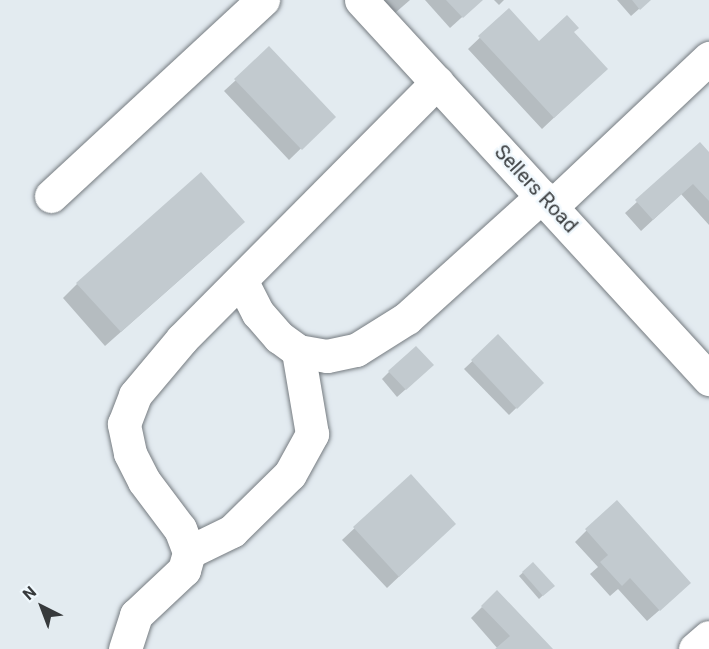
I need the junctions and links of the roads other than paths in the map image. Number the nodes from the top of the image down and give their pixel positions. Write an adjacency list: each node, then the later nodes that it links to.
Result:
1 (263, 0): 5 (street)
2 (361, 0): 4 (street, Sellers Road)
3 (709, 58): 6 (street)
4 (437, 82): 6 (street, Sellers Road); 7 (street)
5 (51, 196)
6 (547, 201): 8 (street); 9 (street, Sellers Road)
7 (241, 280): 8 (street); 10 (street)
8 (298, 351): 10 (street)
9 (709, 379)
10 (189, 552): 12 (street)
11 (709, 637): 13 (street)
12 (125, 649)
13 (695, 649)

